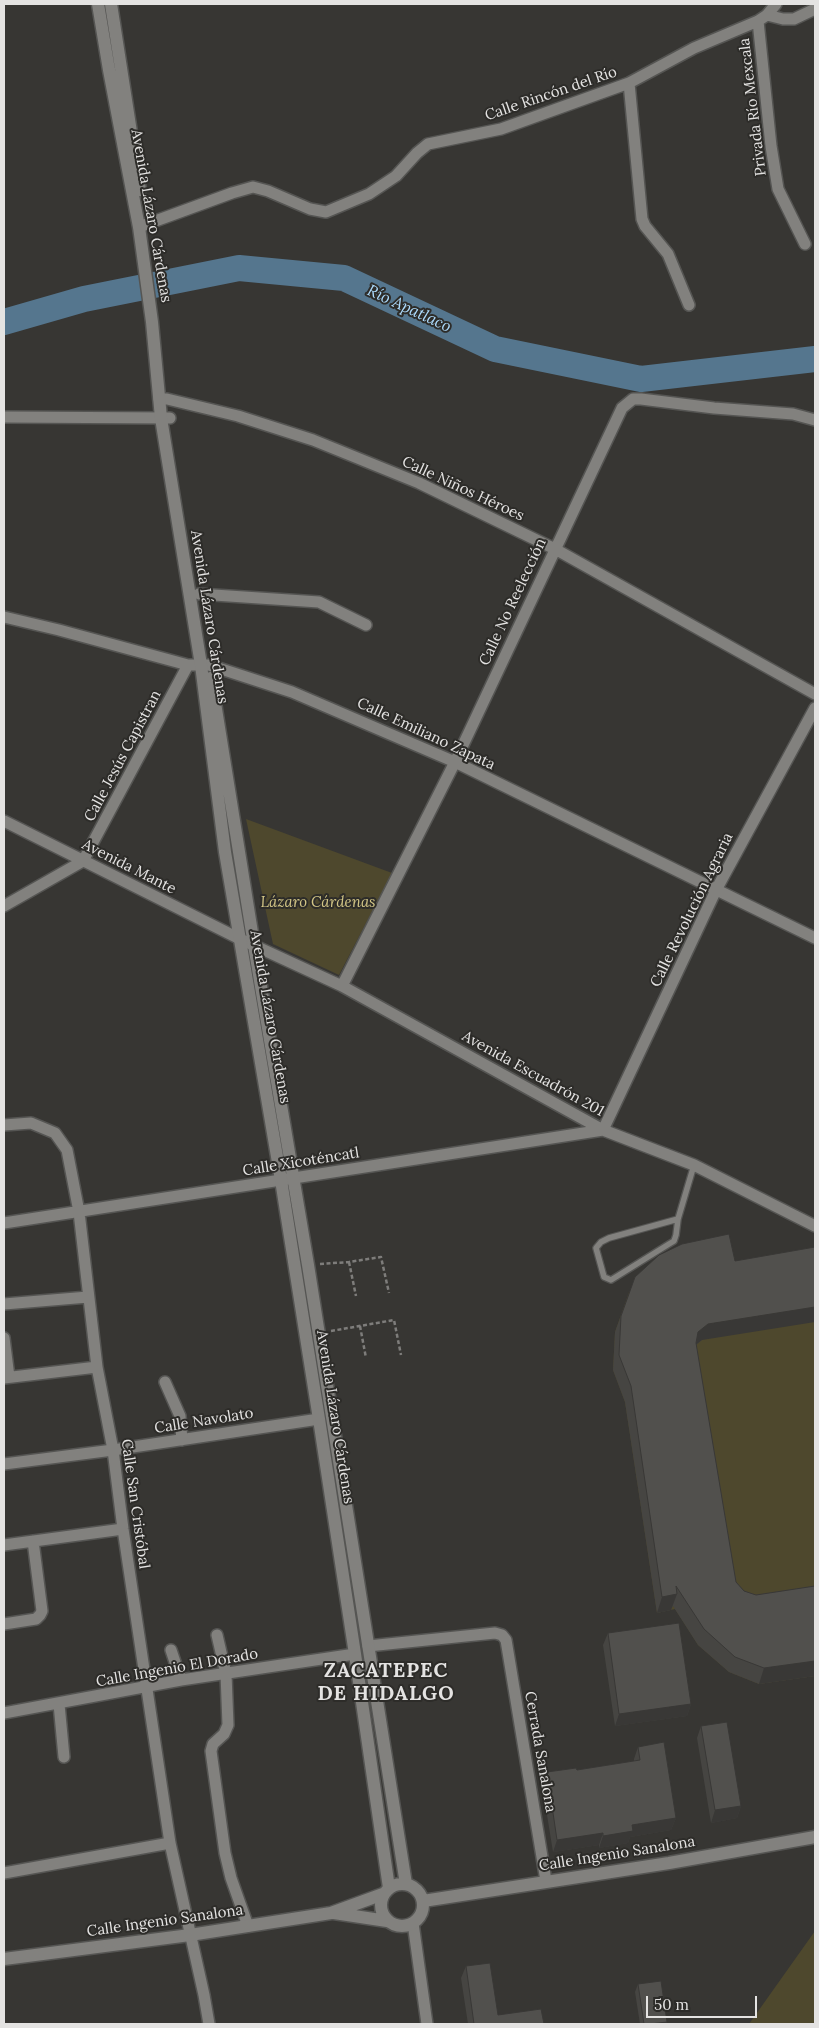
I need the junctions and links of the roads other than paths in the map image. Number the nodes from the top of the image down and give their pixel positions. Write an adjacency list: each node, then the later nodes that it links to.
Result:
1 (98, 4): 7 (main road, Avenida Lázaro Cárdenas)
2 (110, 4): 7 (main road, Avenida Lázaro Cárdenas)
3 (776, 4): 5 (street, Calle Rincón del Río)
4 (815, 9): 5 (street)
5 (762, 18): 6 (street, Calle Rincón del Río); 8 (street, Privada Río Mexcala)
6 (629, 83): 7 (street, Calle Rincón del Río); 9 (street)
7 (142, 226): 10 (main road, Avenida Lázaro Cárdenas)
8 (806, 244)
9 (689, 305)
10 (163, 399): 12 (main road, Avenida Lázaro Cárdenas); 14 (street, Calle Niños Héroes)
11 (4, 417): 12 (street)
12 (166, 418): 15 (main road, Avenida Lázaro Cárdenas); 18 (main road, Avenida Lázaro Cárdenas)
13 (815, 420): 14 (street, Calle No Reelección)
14 (555, 549): 19 (street, Calle Niños Héroes); 21 (street, Calle No Reelección)
15 (199, 594): 17 (street); 18 (main road, Avenida Lázaro Cárdenas)
16 (4, 617): 18 (street, Calle Emiliano Zapata)
17 (366, 624)
18 (200, 665): 21 (street, Calle Emiliano Zapata); 23 (street, Calle Jesús Capistran); 27 (main road, Avenida Lázaro Cárdenas); 28 (main road, Avenida Lázaro Cárdenas)
19 (815, 694)
20 (815, 708): 24 (street, Calle Revolución Agraria)
21 (455, 762): 24 (street, Calle Emiliano Zapata); 29 (street, Calle No Reelección)
22 (4, 821): 23 (street, Avenida Mante)
23 (84, 861): 25 (street); 27 (street, Avenida Mante)
24 (716, 890): 26 (street, Calle Emiliano Zapata); 31 (street, Calle Revolución Agraria)
25 (4, 906)
26 (815, 938)
27 (240, 939): 28 (street, Avenida Escuadrón 201); 33 (main road, Avenida Lázaro Cárdenas)
28 (254, 945): 29 (street, Avenida Escuadrón 201); 33 (main road, Avenida Lázaro Cárdenas)
29 (342, 986): 31 (street, Avenida Escuadrón 201)
30 (4, 1125): 34 (street, Calle San Cristóbal)
31 (603, 1130): 32 (street, Avenida Escuadrón 201); 33 (street, Calle Xicoténcatl)
32 (694, 1165): 35 (lane); 37 (street, Avenida Escuadrón 201)
33 (287, 1179): 34 (street, Calle Xicoténcatl); 44 (main road, Avenida Lázaro Cárdenas); 49 (main road, Avenida Lázaro Cárdenas)
34 (79, 1212): 36 (street, Calle Xicoténcatl); 38 (street, Calle San Cristóbal)
35 (678, 1219): 35 (lane)
36 (4, 1223)
37 (815, 1226)
38 (88, 1297): 39 (street); 41 (street, Calle San Cristóbal)
39 (4, 1304)
40 (4, 1338): 42 (street)
41 (96, 1367): 42 (street); 46 (street, Calle San Cristóbal)
42 (6, 1377)
43 (166, 1382): 45 (street)
44 (319, 1419): 45 (street, Calle Navolato); 51 (main road, Avenida Lázaro Cárdenas)
45 (182, 1440): 46 (street, Calle Navolato)
46 (113, 1450): 47 (street, Calle Navolato); 48 (street, Calle San Cristóbal)
47 (4, 1464)
48 (123, 1529): 50 (street); 60 (street, Calle San Cristóbal)
49 (351, 1538): 51 (main road); 55 (main road, Avenida Lázaro Cárdenas)
50 (33, 1541): 52 (street); 53 (street)
51 (338, 1541): 57 (main road, Avenida Lázaro Cárdenas)
52 (4, 1545)
53 (4, 1624)
54 (217, 1635): 58 (street)
55 (368, 1646): 69 (street, Cerrada Sanalona); 70 (main road, Avenida Lázaro Cárdenas)
56 (171, 1650): 59 (street)
57 (355, 1654): 58 (street, Calle Ingenio El Dorado); 71 (main road, Avenida Lázaro Cárdenas)
58 (226, 1674): 59 (street, Calle Ingenio El Dorado); 76 (street)
59 (181, 1680): 60 (street, Calle Ingenio El Dorado)
60 (147, 1687): 61 (street, Calle Ingenio El Dorado); 67 (street, Calle San Cristóbal)
61 (58, 1704): 62 (street, Calle Ingenio El Dorado); 63 (street)
62 (4, 1713)
63 (64, 1757)
64 (815, 1837): 65 (main road, Calle Ingenio Sanalona)
65 (799, 1840): 66 (main road); 69 (main road, Calle Ingenio Sanalona)
66 (815, 1842)
67 (170, 1843): 68 (street); 77 (street, Calle San Cristóbal)
68 (4, 1873)
69 (546, 1881): 72 (main road, Calle Ingenio Sanalona)
70 (406, 1884): 71 (main road); 72 (main road)
71 (386, 1891): 73 (main road, Calle Ingenio Sanalona); 74 (main road)
72 (422, 1901): 75 (main road)
73 (331, 1912): 74 (main road, Calle Ingenio Sanalona); 76 (main road, Calle Ingenio Sanalona)
74 (387, 1921): 75 (main road)
75 (413, 1923): 80 (street)
76 (248, 1926): 77 (main road, Calle Ingenio Sanalona)
77 (190, 1935): 78 (main road, Calle Ingenio Sanalona); 79 (street, Calle San Cristóbal)
78 (4, 1959)
79 (209, 2024)
80 (427, 2024)

